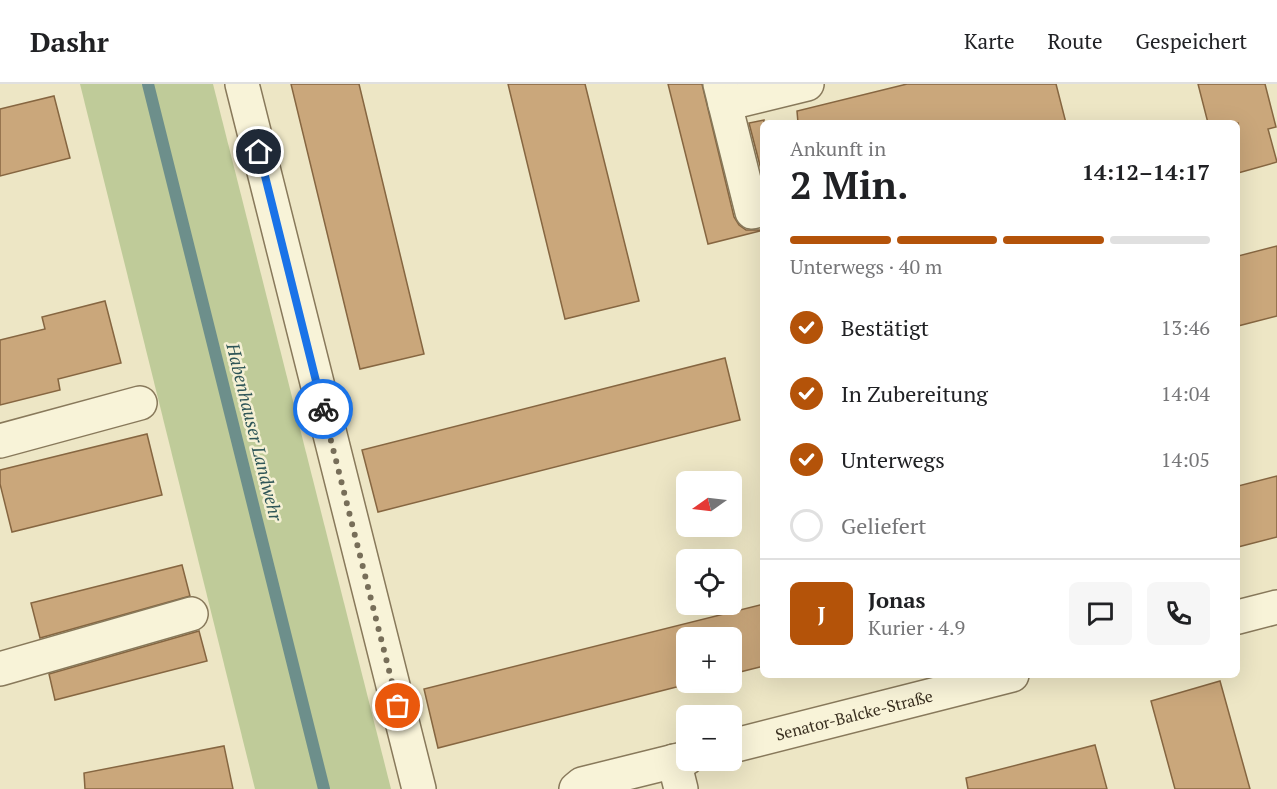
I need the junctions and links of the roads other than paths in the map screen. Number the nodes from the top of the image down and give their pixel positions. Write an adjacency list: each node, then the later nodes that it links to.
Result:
1 (242, 84): 14 (street)
2 (807, 84): 3 (street)
3 (723, 94): 4 (street)
4 (760, 210)
5 (140, 403): 6 (street)
6 (0, 441)
7 (1277, 607): 9 (street)
8 (191, 614): 10 (street)
9 (1240, 616)
10 (0, 669)
11 (1000, 678): 12 (street, Senator-Balcke-Straße)
12 (742, 743)
13 (676, 770): 15 (street)
14 (419, 789)
15 (576, 789)

